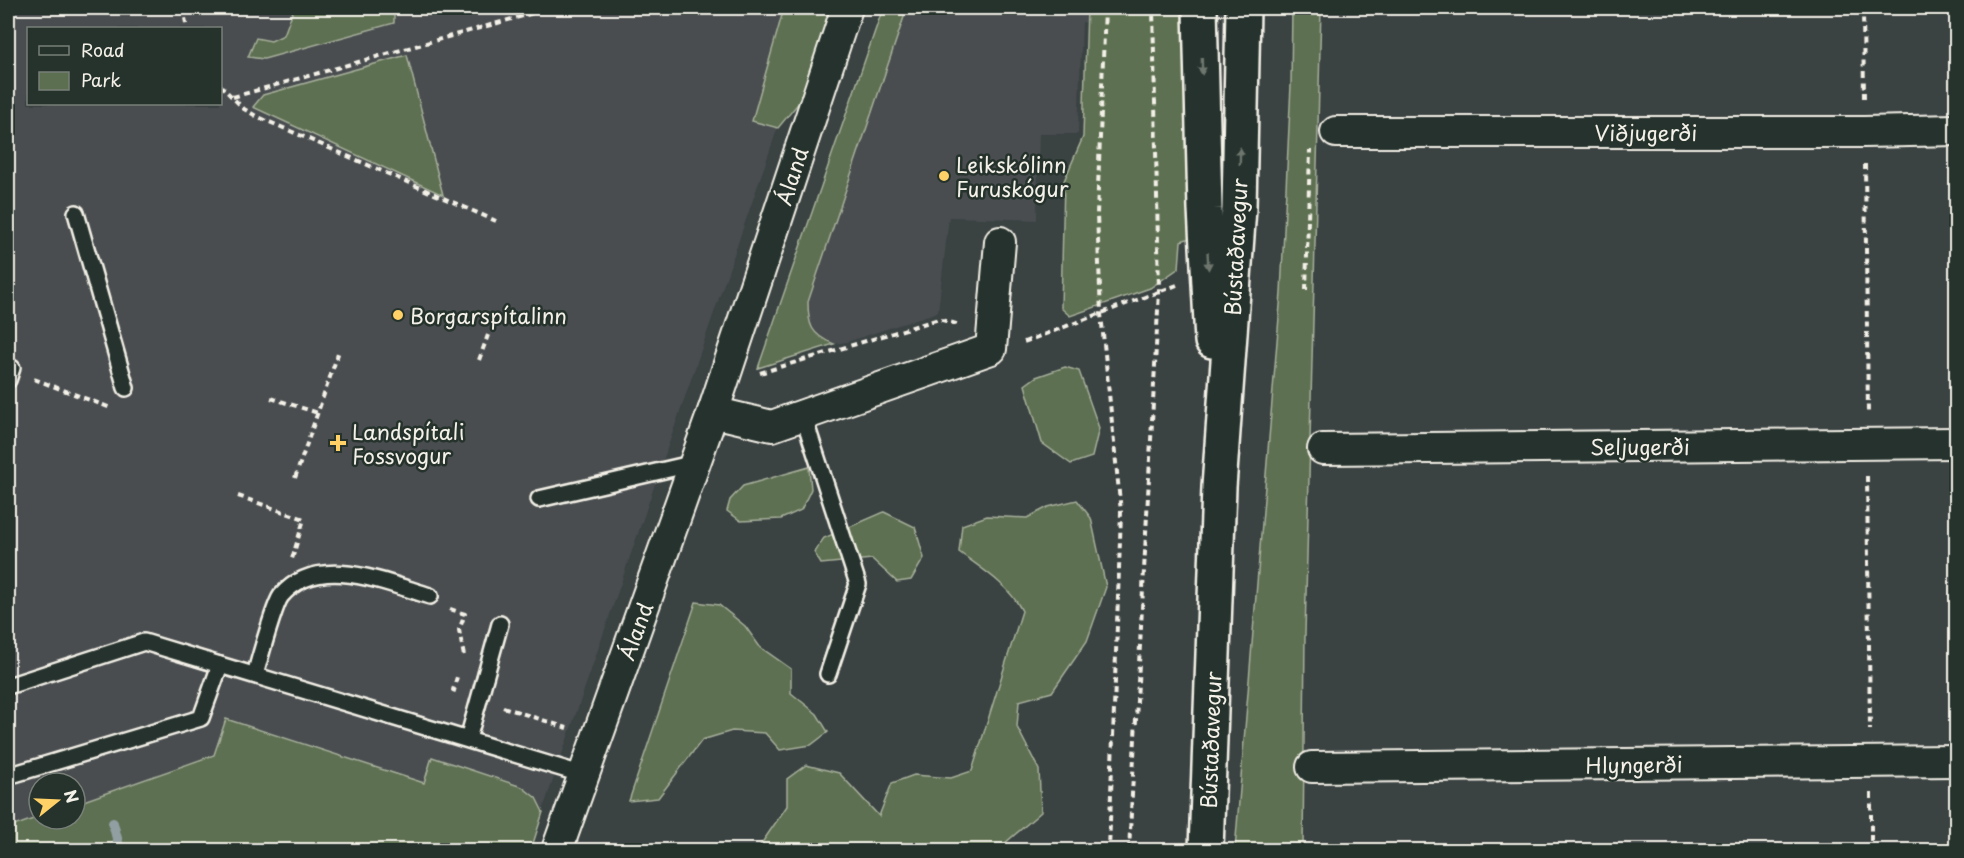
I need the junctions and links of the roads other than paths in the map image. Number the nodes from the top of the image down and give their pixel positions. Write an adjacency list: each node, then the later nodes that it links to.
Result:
1 (847, 8): 9 (street, Áland)
2 (1200, 8): 14 (main road, Bústaðavegur, one-way to 14)
3 (1243, 8): 14 (main road, Bústaðavegur, one-way to 3)
4 (1956, 130): 5 (street, Viðjugerði)
5 (1336, 132)
6 (76, 213): 8 (lane)
7 (1000, 242): 10 (street)
8 (126, 388)
9 (713, 412): 10 (street); 13 (street, Áland)
10 (803, 415): 19 (lane)
11 (1956, 443): 12 (street, Seljugerði)
12 (1323, 448)
13 (695, 463): 15 (lane); 25 (street, Áland)
14 (1219, 487): 28 (main road, Bústaðavegur)
15 (539, 499)
16 (430, 596): 20 (lane)
17 (500, 624): 22 (lane)
18 (220, 665): 20 (lane); 21 (lane); 26 (lane)
19 (828, 674)
20 (255, 675): 22 (lane)
21 (8, 686)
22 (468, 739): 25 (lane)
23 (1956, 761): 24 (street, Hlyngerði)
24 (1312, 767)
25 (584, 774): 27 (street, Áland)
26 (8, 776)
27 (557, 850)
28 (1206, 850)

